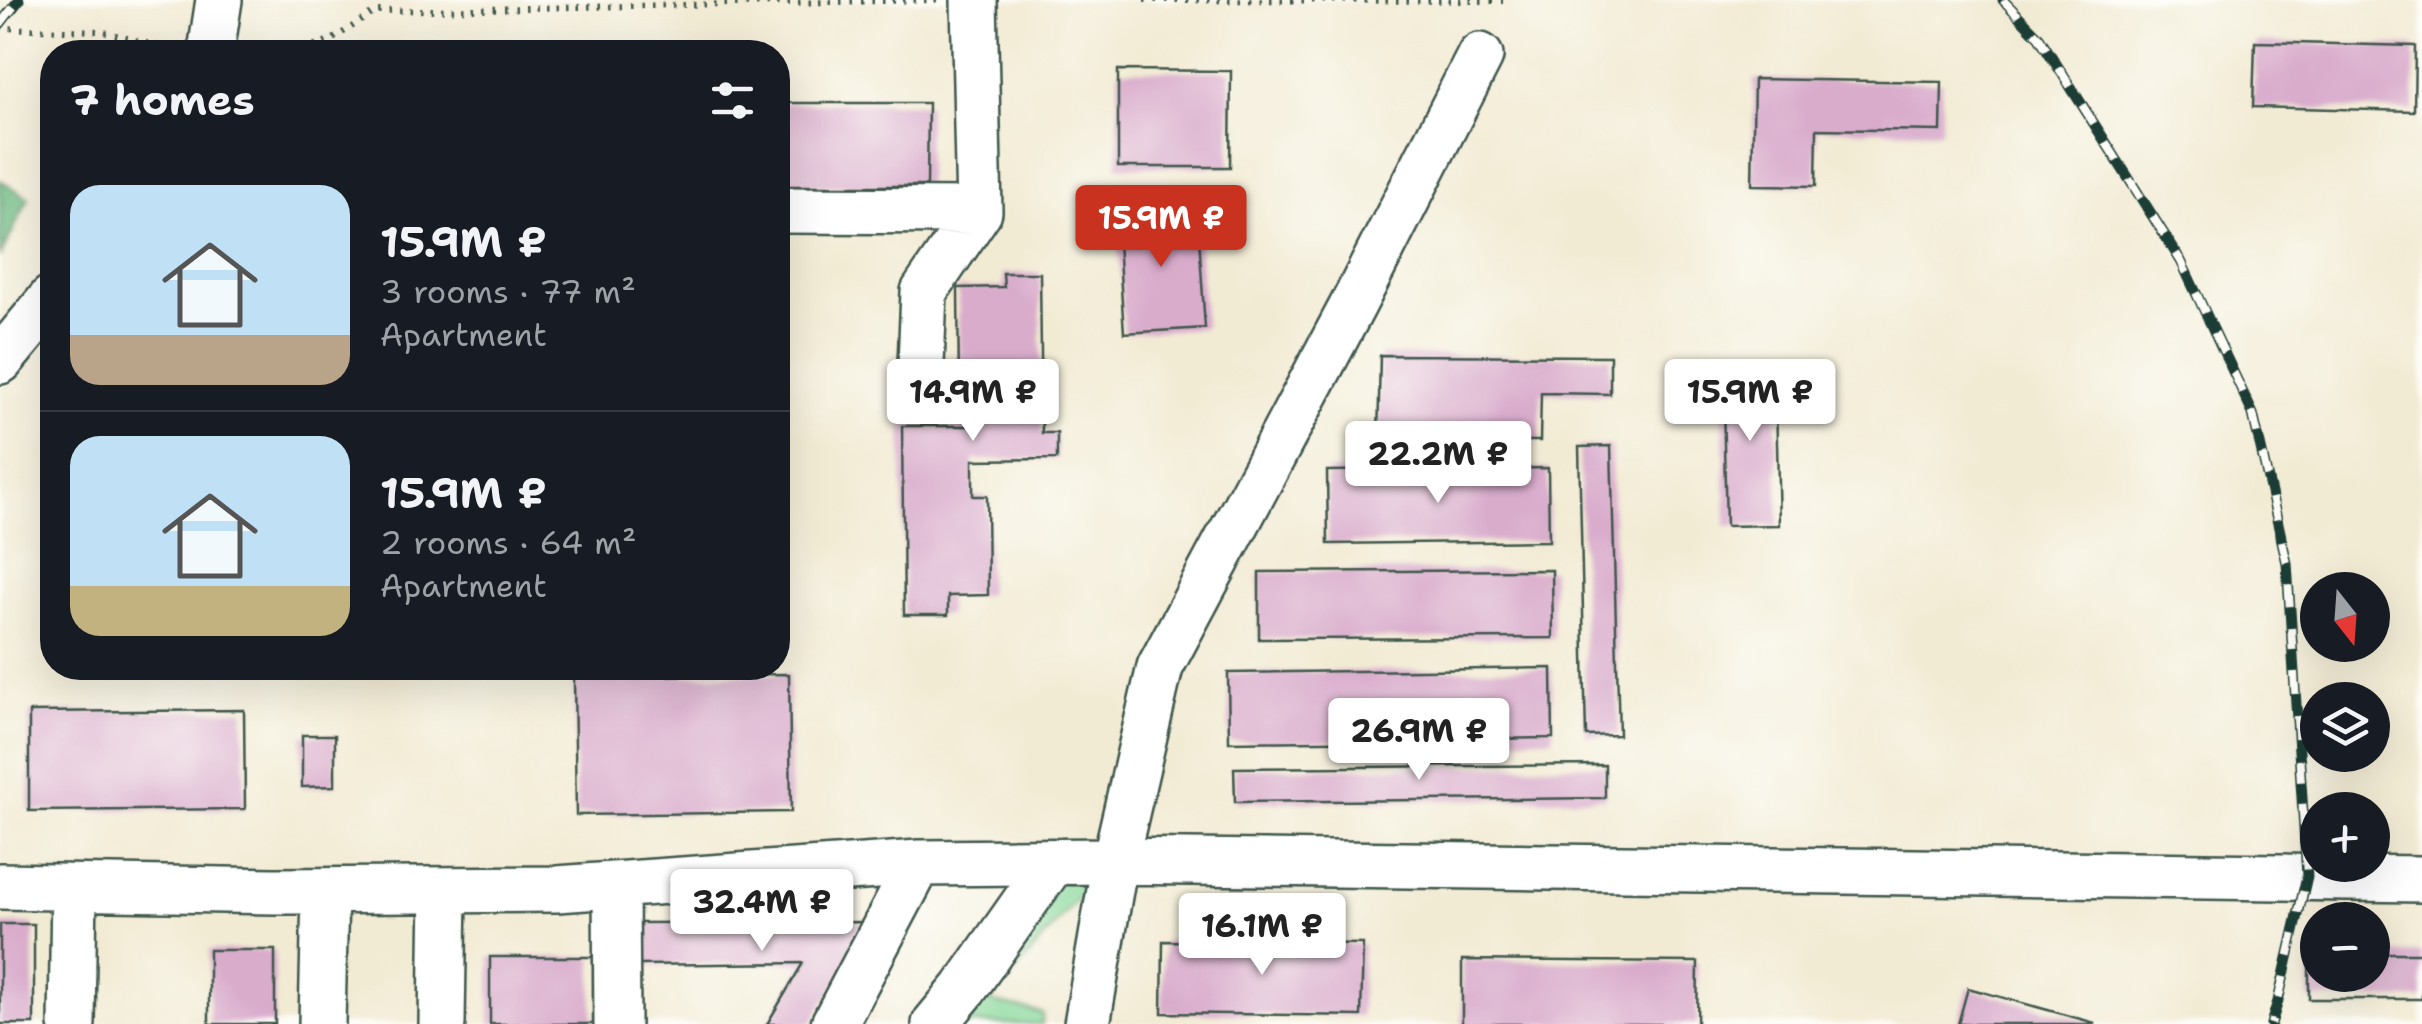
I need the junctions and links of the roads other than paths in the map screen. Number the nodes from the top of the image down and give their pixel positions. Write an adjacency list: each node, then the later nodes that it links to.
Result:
1 (218, 0): 3 (street)
2 (974, 0): 6 (street)
3 (198, 40)
4 (1480, 56): 10 (street)
5 (790, 210): 6 (street)
6 (979, 211): 9 (street)
7 (40, 313): 8 (street)
8 (0, 362)
9 (920, 389)
10 (1116, 861): 11 (street); 13 (street); 25 (street)
11 (1053, 862): 12 (street); 24 (street)
12 (919, 864): 14 (street); 23 (street)
13 (2422, 879)
14 (616, 885): 17 (street); 22 (street)
15 (0, 886): 16 (street)
16 (74, 888): 18 (street); 19 (street)
17 (444, 890): 18 (street); 21 (street)
18 (325, 891): 20 (street)
19 (72, 1024)
20 (322, 1024)
21 (442, 1024)
22 (616, 1024)
23 (834, 1024)
24 (935, 1024)
25 (1087, 1024)

